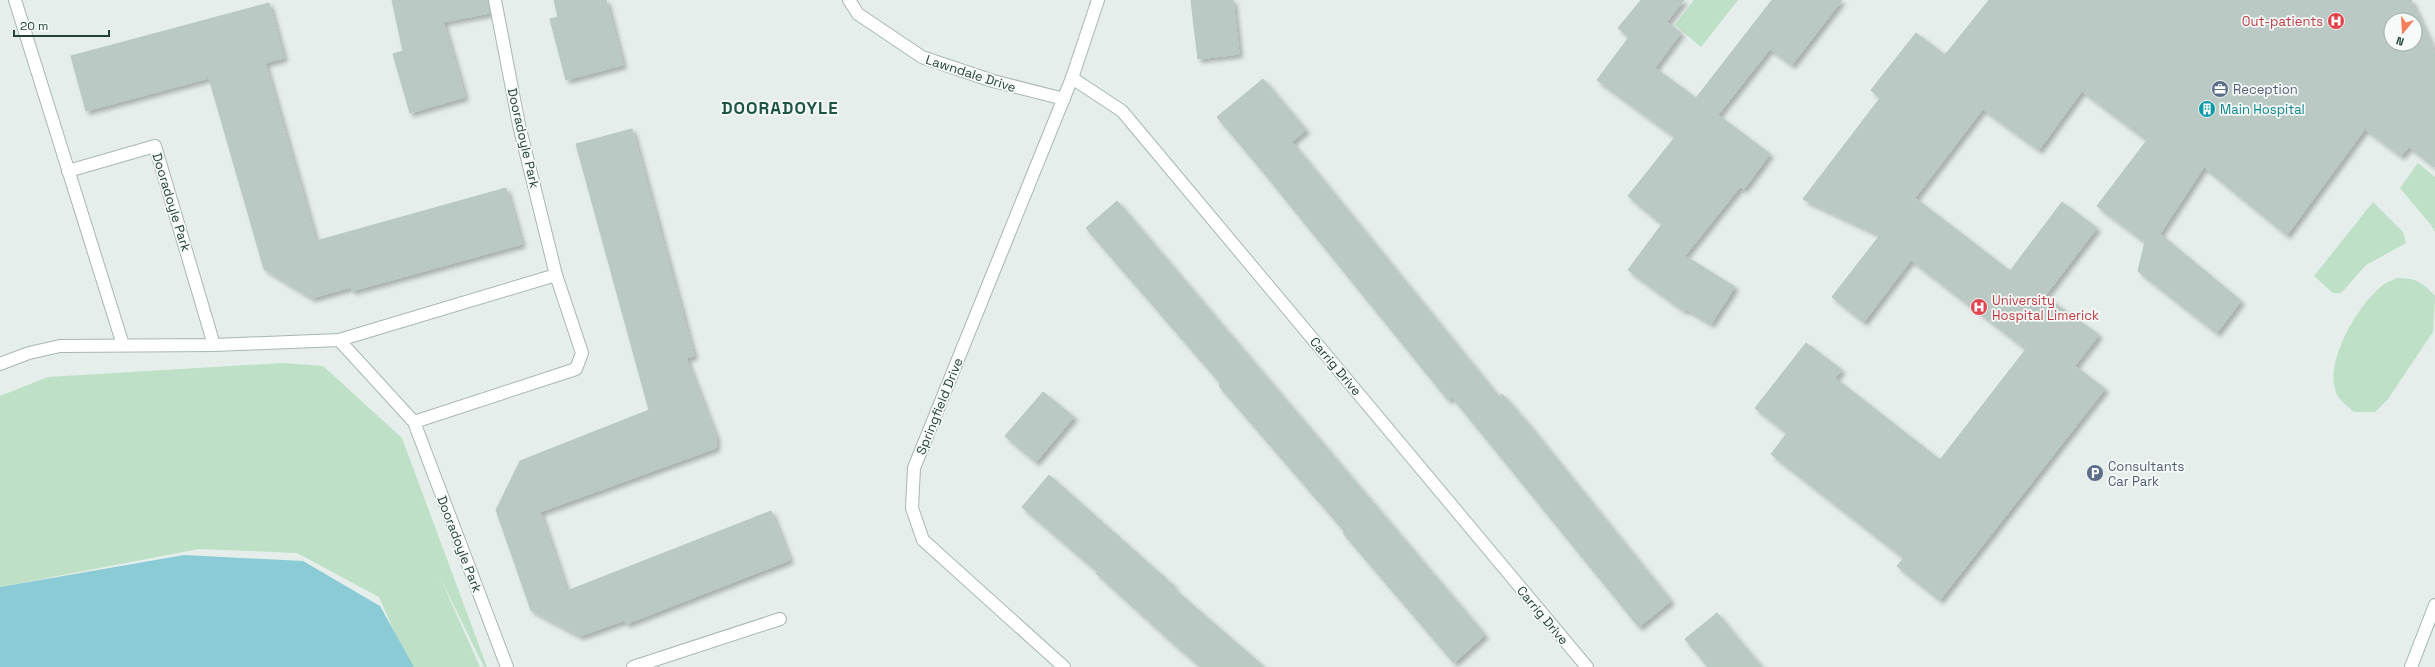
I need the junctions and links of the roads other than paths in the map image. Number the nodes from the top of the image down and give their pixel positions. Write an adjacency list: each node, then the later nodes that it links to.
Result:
1 (15, 0): 7 (street)
2 (495, 0): 8 (street, Dooradoyle Park)
3 (849, 0): 6 (street, Lawndale Drive)
4 (1098, 0): 5 (street, Springfield Drive)
5 (1072, 78): 6 (street, Springfield Drive); 19 (street, Carrig Drive)
6 (1064, 99): 18 (street, Springfield Drive)
7 (68, 171): 10 (street); 11 (street, Dooradoyle Park)
8 (556, 276): 9 (street); 13 (street, Dooradoyle Park)
9 (339, 340): 11 (street); 13 (street, Dooradoyle Park)
10 (123, 345): 11 (street); 12 (street)
11 (214, 345)
12 (0, 364)
13 (414, 422): 16 (street, Dooradoyle Park)
14 (2435, 605): 20 (street)
15 (780, 619): 17 (street)
16 (507, 667)
17 (633, 667)
18 (1064, 667)
19 (1587, 667)
20 (2411, 667)

